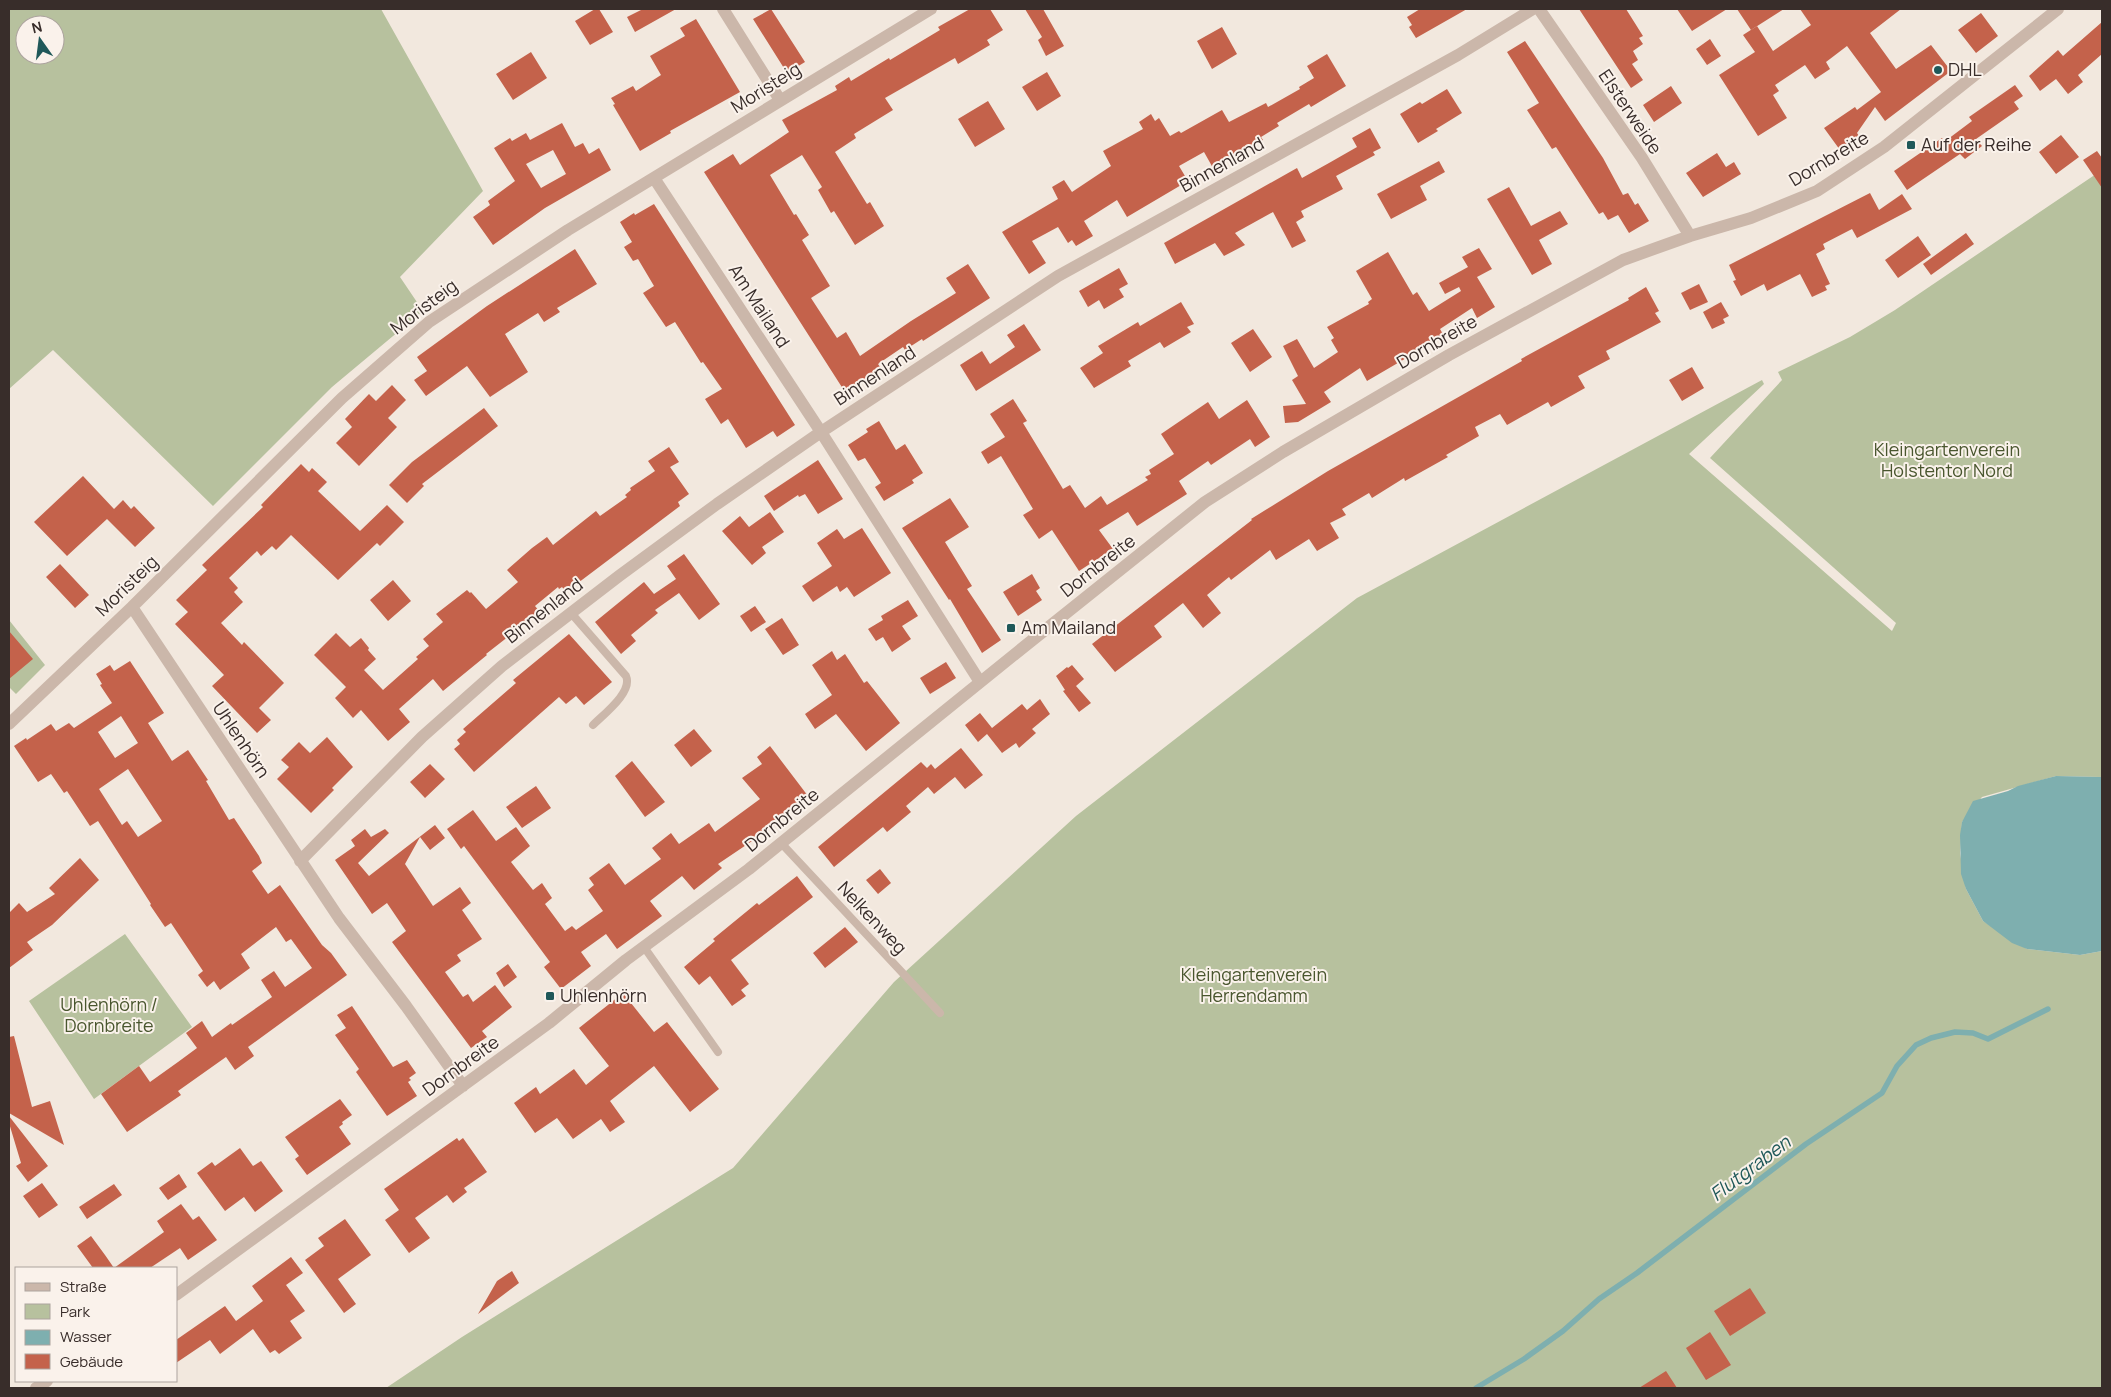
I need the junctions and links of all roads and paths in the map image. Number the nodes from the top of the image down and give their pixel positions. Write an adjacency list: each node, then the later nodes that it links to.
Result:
1 (723, 9): 6 (street)
2 (931, 9): 6 (street, Moristeig)
3 (1533, 9): 9 (street, Binnenland)
4 (1539, 9): 8 (street, Elsterweide)
5 (2058, 9): 8 (street, Dornbreite)
6 (780, 100): 7 (street, Moristeig)
7 (654, 178): 9 (street, Am Mailand); 10 (street, Moristeig)
8 (1690, 236): 12 (street, Dornbreite)
9 (821, 432): 11 (street, Binnenland); 12 (street, Am Mailand)
10 (132, 607): 13 (street, Moristeig); 16 (street, Uhlenhörn)
11 (571, 613): 14 (lane); 16 (street, Binnenland)
12 (980, 682): 15 (street, Dornbreite)
13 (9, 724)
14 (593, 725)
15 (782, 844): 17 (street, Dornbreite); 18 (lane, Nelkenweg)
16 (300, 861): 20 (street, Uhlenhörn)
17 (644, 947): 19 (lane); 20 (street, Dornbreite)
18 (940, 1013)
19 (718, 1052)
20 (463, 1086): 21 (street, Dornbreite)
21 (178, 1294)

